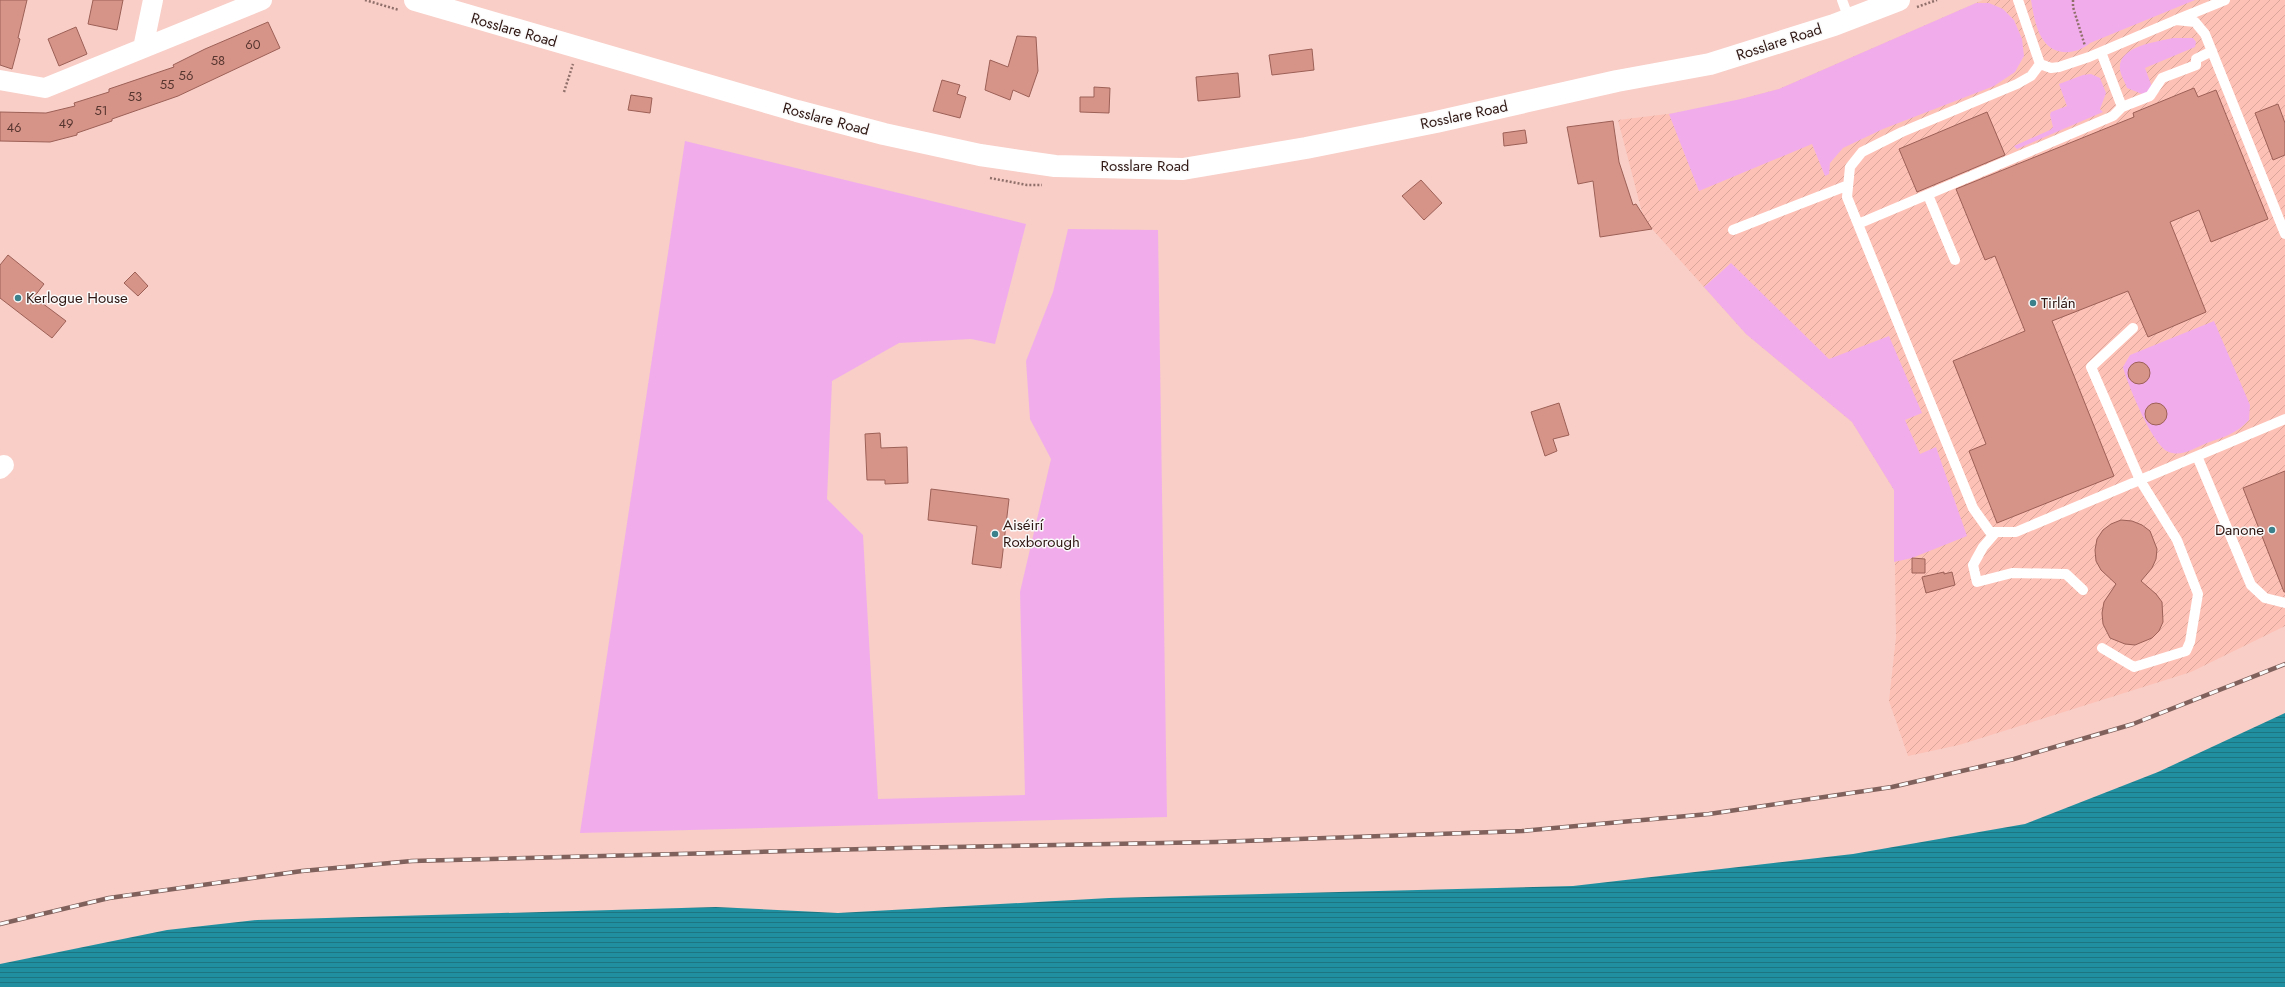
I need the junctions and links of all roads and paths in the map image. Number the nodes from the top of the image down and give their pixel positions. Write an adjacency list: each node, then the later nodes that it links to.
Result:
1 (153, 0): 12 (street)
2 (262, 0): 8 (street)
3 (365, 0): 9 (path)
4 (1936, 0): 7 (path)
5 (2018, 0): 17 (lane)
6 (2225, 0): 11 (lane)
7 (1898, 3): 10 (main road, Rosslare Road)
8 (240, 4): 12 (street)
9 (408, 5): 10 (main road, Rosslare Road)
10 (1846, 9)
11 (2176, 20): 13 (lane); 14 (lane)
12 (143, 48): 19 (street)
13 (2212, 51): 21 (lane); 28 (lane)
14 (2101, 52): 17 (lane); 21 (lane)
15 (568, 61): 16 (path)
16 (573, 63): 18 (path); 20 (path)
17 (2040, 64): 24 (lane)
18 (581, 65)
19 (0, 80)
20 (564, 92)
21 (2122, 107): 25 (lane)
22 (982, 176): 23 (path)
23 (1046, 185)
24 (1846, 186): 26 (lane); 27 (lane)
25 (1928, 195): 26 (lane); 29 (lane)
26 (1858, 224): 34 (lane)
27 (1733, 230)
28 (2285, 234)
29 (1955, 260)
30 (2133, 328): 33 (lane)
31 (2285, 419): 32 (lane)
32 (2197, 456): 33 (lane); 36 (lane)
33 (2140, 480): 34 (lane); 37 (lane)
34 (1996, 532): 35 (lane)
35 (2083, 590)
36 (2285, 603)
37 (2102, 648)

